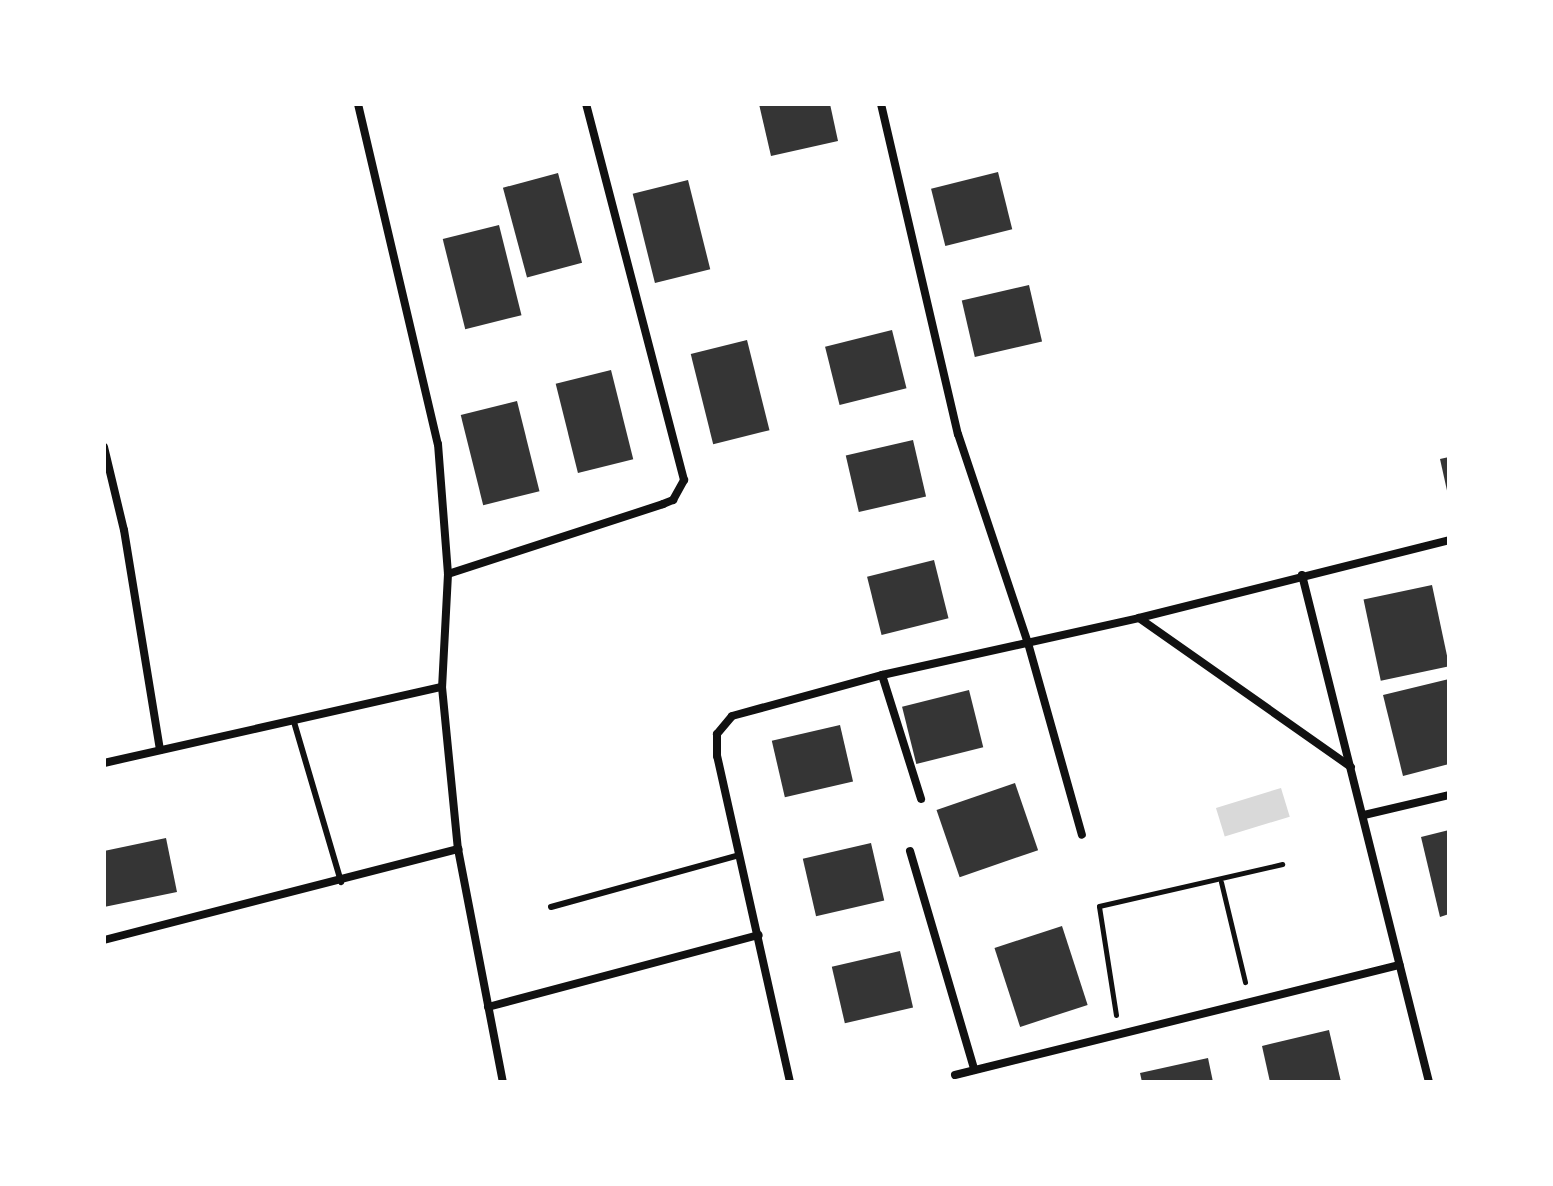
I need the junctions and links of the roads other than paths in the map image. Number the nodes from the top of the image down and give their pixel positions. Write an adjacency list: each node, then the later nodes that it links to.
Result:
1 (358, 104): 6 (street)
2 (586, 104): 6 (street)
3 (881, 104): 9 (street)
4 (104, 447): 13 (street)
5 (1449, 540): 7 (street)
6 (448, 574): 11 (street)
7 (1302, 575): 8 (street); 15 (street)
8 (1139, 618): 9 (street); 15 (street)
9 (1028, 643): 10 (street); 19 (street)
10 (882, 675): 17 (street); 22 (street)
11 (442, 687): 12 (street); 20 (street)
12 (294, 722): 13 (street); 23 (lane)
13 (160, 750): 14 (street)
14 (104, 763)
15 (1351, 768): 18 (street)
16 (1449, 795): 18 (street)
17 (921, 799)
18 (1364, 815): 27 (street)
19 (1082, 835)
20 (458, 849): 23 (street); 28 (street)
21 (910, 851): 29 (street)
22 (740, 855): 24 (lane); 25 (street)
23 (341, 882): 26 (street)
24 (551, 907)
25 (759, 935): 28 (street); 32 (street)
26 (104, 940)
27 (1400, 965): 29 (street); 33 (street)
28 (488, 1007): 31 (street)
29 (974, 1068): 30 (street)
30 (955, 1075)
31 (503, 1082)
32 (790, 1082)
33 (1429, 1082)

